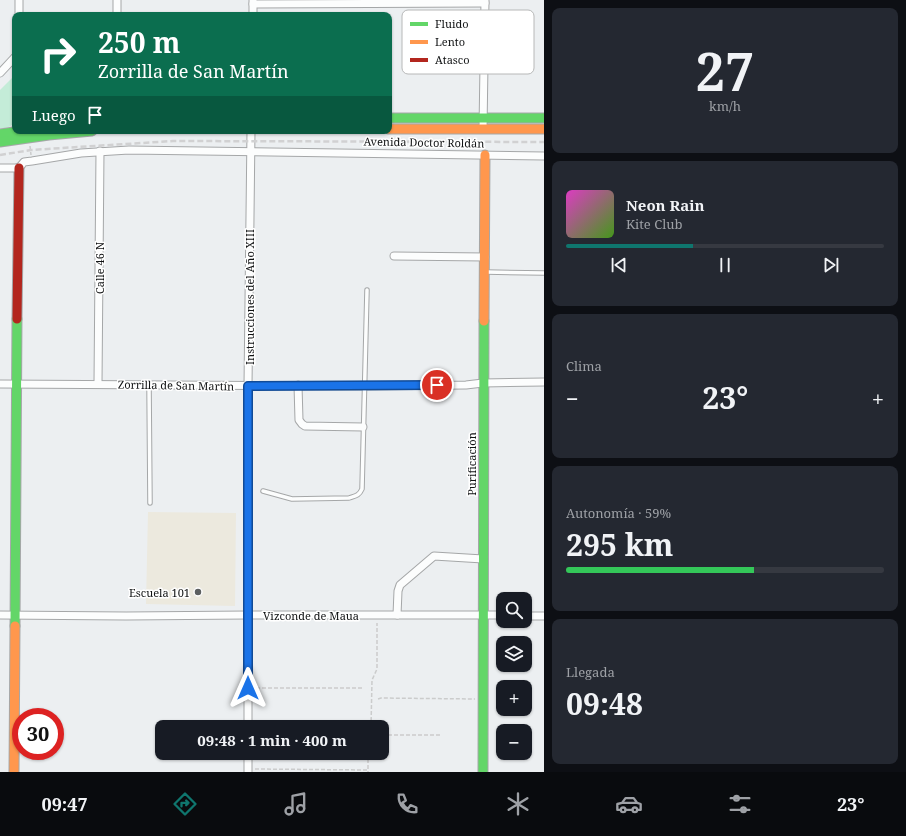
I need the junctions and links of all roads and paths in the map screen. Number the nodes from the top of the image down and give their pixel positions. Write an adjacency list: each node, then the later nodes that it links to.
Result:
1 (19, 0): 5 (street)
2 (117, 0): 6 (street)
3 (253, 2): 4 (street)
4 (485, 2)
5 (19, 12)
6 (117, 12)
7 (12, 60): 8 (street)
8 (0, 73)
9 (484, 74): 11 (street)
10 (392, 118): 11 (street)
11 (483, 118): 12 (street); 14 (street)
12 (544, 118)
13 (392, 129): 14 (street, Avenida Doctor Roldán)
14 (483, 129): 15 (street, Avenida Doctor Roldán)
15 (544, 129)
16 (0, 134): 19 (street)
17 (40, 134): 19 (street)
18 (251, 134): 21 (street, Instrucciones del Año XIII)
19 (23, 135): 20 (street); 25 (path)
20 (0, 142)
21 (250, 151): 22 (street, Avenida Doctor Roldán); 23 (street, Avenida Doctor Roldán); 40 (street, Instrucciones del Año XIII)
22 (100, 152): 25 (street, Avenida Doctor Roldán); 37 (street, Calle 46 N)
23 (485, 155): 24 (street, Avenida Doctor Roldán); 29 (street, Purificación)
24 (544, 156)
25 (32, 160): 27 (street, Avenida Doctor Roldán)
26 (0, 168): 27 (street)
27 (19, 168): 36 (street)
28 (394, 256): 29 (street)
29 (485, 257): 30 (street, Purificación)
30 (485, 272): 31 (lane); 34 (street, Purificación)
31 (544, 273)
32 (367, 290): 41 (lane)
33 (544, 382): 34 (street, Zorrilla de San Martín)
34 (483, 383): 41 (street, Zorrilla de San Martín); 45 (street, Purificación)
35 (0, 384): 36 (street, Zorrilla de San Martín)
36 (16, 384): 37 (street, Zorrilla de San Martín); 47 (street)
37 (98, 384): 38 (street, Zorrilla de San Martín)
38 (149, 385): 40 (street, Zorrilla de San Martín); 44 (lane)
39 (298, 385): 40 (street, Zorrilla de San Martín); 41 (street, Zorrilla de San Martín); 42 (street)
40 (248, 386): 48 (street, Instrucciones del Año XIII)
41 (365, 386): 42 (lane)
42 (363, 427): 43 (lane)
43 (263, 491)
44 (150, 504)
45 (483, 559): 50 (street); 51 (street, Purificación)
46 (0, 615): 47 (street, Vizconde de Maua)
47 (15, 615): 48 (street, Vizconde de Maua); 66 (street)
48 (248, 615): 49 (street, Vizconde de Maua); 55 (street, Instrucciones del Año XIII)
49 (377, 615): 50 (street, Vizconde de Maua); 60 (path)
50 (397, 615): 51 (street, Vizconde de Maua)
51 (482, 615): 52 (street, Vizconde de Maua); 57 (street, Purificación)
52 (496, 616)
53 (532, 616): 54 (street)
54 (544, 616)
55 (248, 688): 56 (path); 59 (street, Instrucciones del Año XIII)
56 (362, 688)
57 (483, 698): 58 (path); 67 (street, Purificación)
58 (378, 699)
59 (248, 720)
60 (371, 720)
61 (389, 735): 62 (path)
62 (441, 735)
63 (368, 760): 65 (path)
64 (248, 770): 65 (path)
65 (369, 771)
66 (14, 772)
67 (483, 772)

